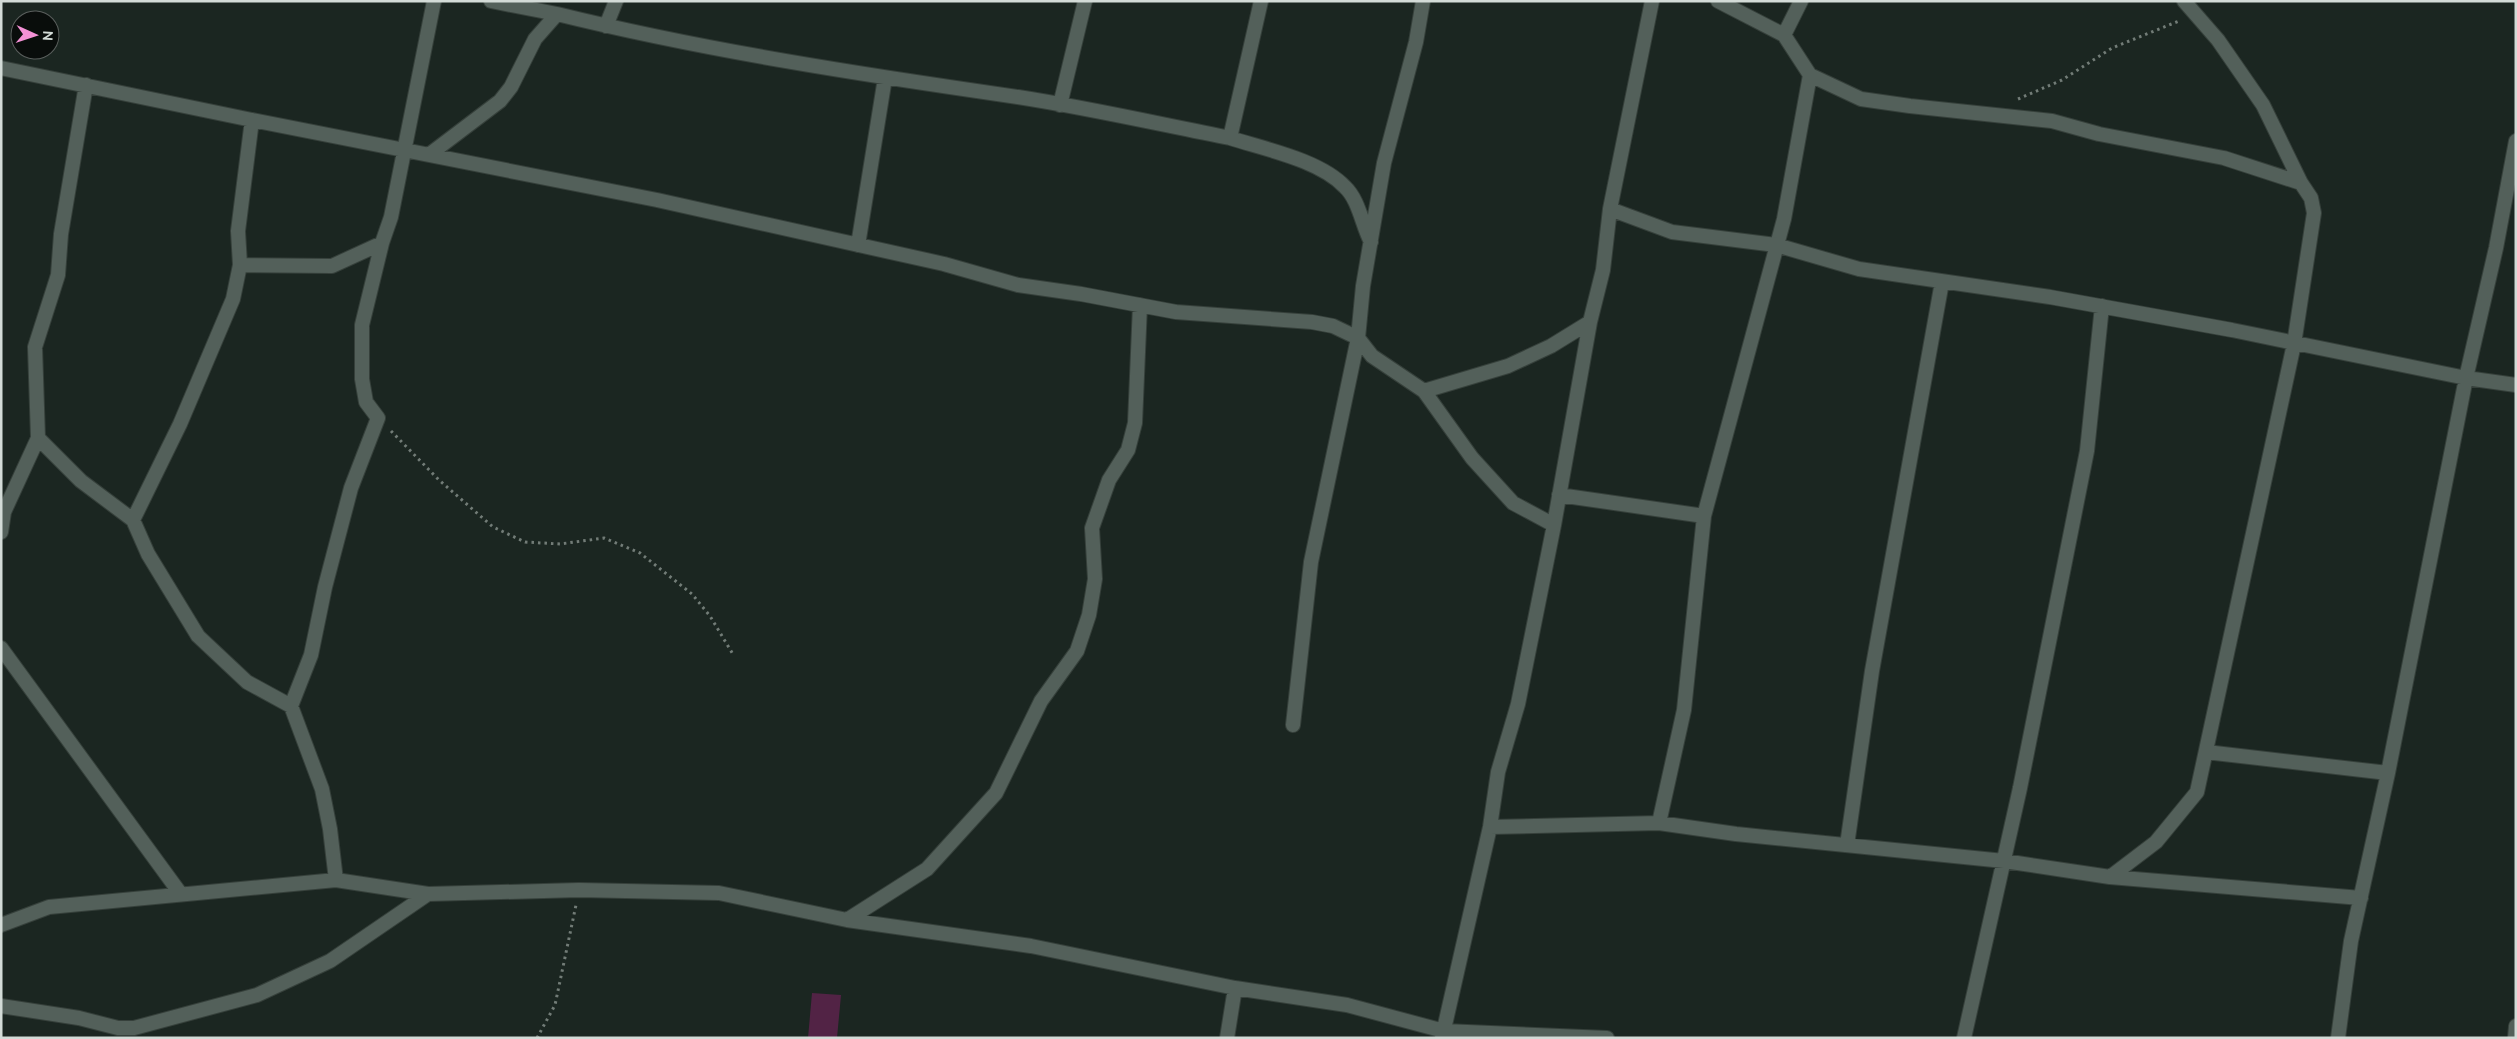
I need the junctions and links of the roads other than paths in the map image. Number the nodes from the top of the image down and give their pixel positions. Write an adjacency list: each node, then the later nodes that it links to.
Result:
1 (434, 1): 22 (street)
2 (491, 1): 11 (street)
3 (616, 1): 12 (street)
4 (1085, 1): 18 (street)
5 (1261, 1): 20 (street)
6 (1423, 1): 26 (street)
7 (1652, 1): 25 (street)
8 (1718, 1): 13 (street)
9 (1802, 1): 13 (street)
10 (2184, 1): 24 (street)
11 (557, 14): 12 (street); 23 (street)
12 (606, 26): 16 (street)
13 (1784, 35): 15 (street)
14 (1, 68): 17 (street)
15 (1810, 75): 24 (street); 29 (street)
16 (885, 78): 18 (street); 28 (street)
17 (86, 84): 19 (street); 40 (street)
18 (1060, 105): 20 (street)
19 (252, 120): 22 (street); 30 (street)
20 (1230, 138): 26 (street)
21 (2516, 141): 37 (street)
22 (405, 149): 23 (street); 27 (street)
23 (430, 154): 28 (street)
24 (2301, 183): 36 (street)
25 (1610, 209): 29 (street); 34 (street)
26 (1371, 242): 35 (street)
27 (382, 243): 30 (street); 47 (street)
28 (858, 245): 32 (street)
29 (1776, 246): 31 (street); 42 (street)
30 (240, 265): 43 (street)
31 (1942, 282): 33 (street); 53 (street)
32 (1140, 305): 35 (street); 60 (street)
33 (2102, 306): 36 (street); 54 (street)
34 (1590, 322): 39 (street); 41 (street)
35 (1358, 338): 39 (street); 48 (street)
36 (2294, 344): 37 (street); 49 (street)
37 (2466, 378): 38 (street); 50 (street)
38 (2516, 385)
39 (1424, 391): 44 (street)
40 (38, 438): 43 (street); 45 (street)
41 (1559, 495): 42 (street); 44 (street)
42 (1704, 516): 51 (street)
43 (133, 520): 47 (street)
44 (1554, 525): 52 (street)
45 (1, 532)
46 (1, 648): 57 (street)
47 (291, 706): 56 (street)
48 (1293, 725)
49 (2206, 752): 50 (street); 55 (street)
50 (2388, 773): 59 (street)
51 (1659, 823): 52 (street); 53 (street)
52 (1490, 827): 65 (street)
53 (1848, 845): 54 (street)
54 (2004, 861): 55 (street); 68 (street)
55 (2110, 876): 59 (street)
56 (336, 880): 57 (street); 58 (street)
57 (180, 893): 61 (street)
58 (428, 894): 60 (street); 63 (street)
59 (2361, 898): 69 (street)
60 (847, 920): 62 (street)
61 (1, 925)
62 (1235, 988): 65 (street); 66 (street)
63 (1, 1006)
64 (2516, 1026): 70 (street)
65 (1443, 1034): 67 (street)
66 (1226, 1038)
67 (1607, 1038)
68 (1964, 1038)
69 (2338, 1038)
70 (2515, 1038)

